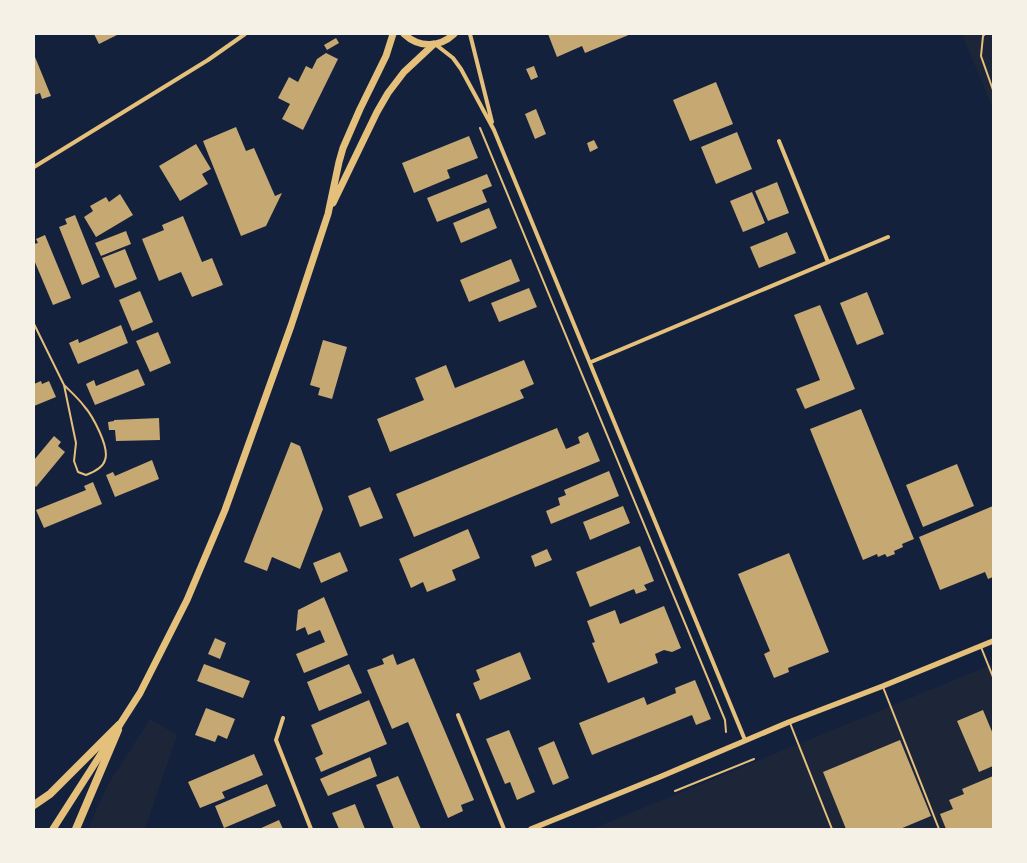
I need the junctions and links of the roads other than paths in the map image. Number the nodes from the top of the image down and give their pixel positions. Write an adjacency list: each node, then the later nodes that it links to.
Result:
1 (245, 34): 9 (street)
2 (392, 34): 10 (highway)
3 (404, 34): 6 (highway)
4 (454, 34): 6 (highway)
5 (470, 34): 7 (street)
6 (434, 44): 7 (street); 10 (highway)
7 (494, 130): 14 (street)
8 (779, 141): 12 (street)
9 (34, 167)
10 (328, 214): 23 (highway)
11 (888, 237): 12 (street)
12 (828, 262): 14 (street)
13 (34, 324): 15 (lane)
14 (591, 362): 24 (street)
15 (64, 385): 15 (lane)
16 (993, 641): 17 (street)
17 (980, 646): 18 (lane); 19 (street)
18 (993, 677)
19 (883, 686): 22 (street); 32 (lane)
20 (458, 714): 29 (street)
21 (283, 718): 28 (street)
22 (789, 722): 24 (street); 31 (lane)
23 (119, 725): 25 (highway); 26 (highway); 27 (highway)
24 (745, 740): 30 (street)
25 (34, 805)
26 (52, 829)
27 (76, 829)
28 (311, 829)
29 (504, 829)
30 (531, 829)
31 (832, 829)
32 (939, 829)

